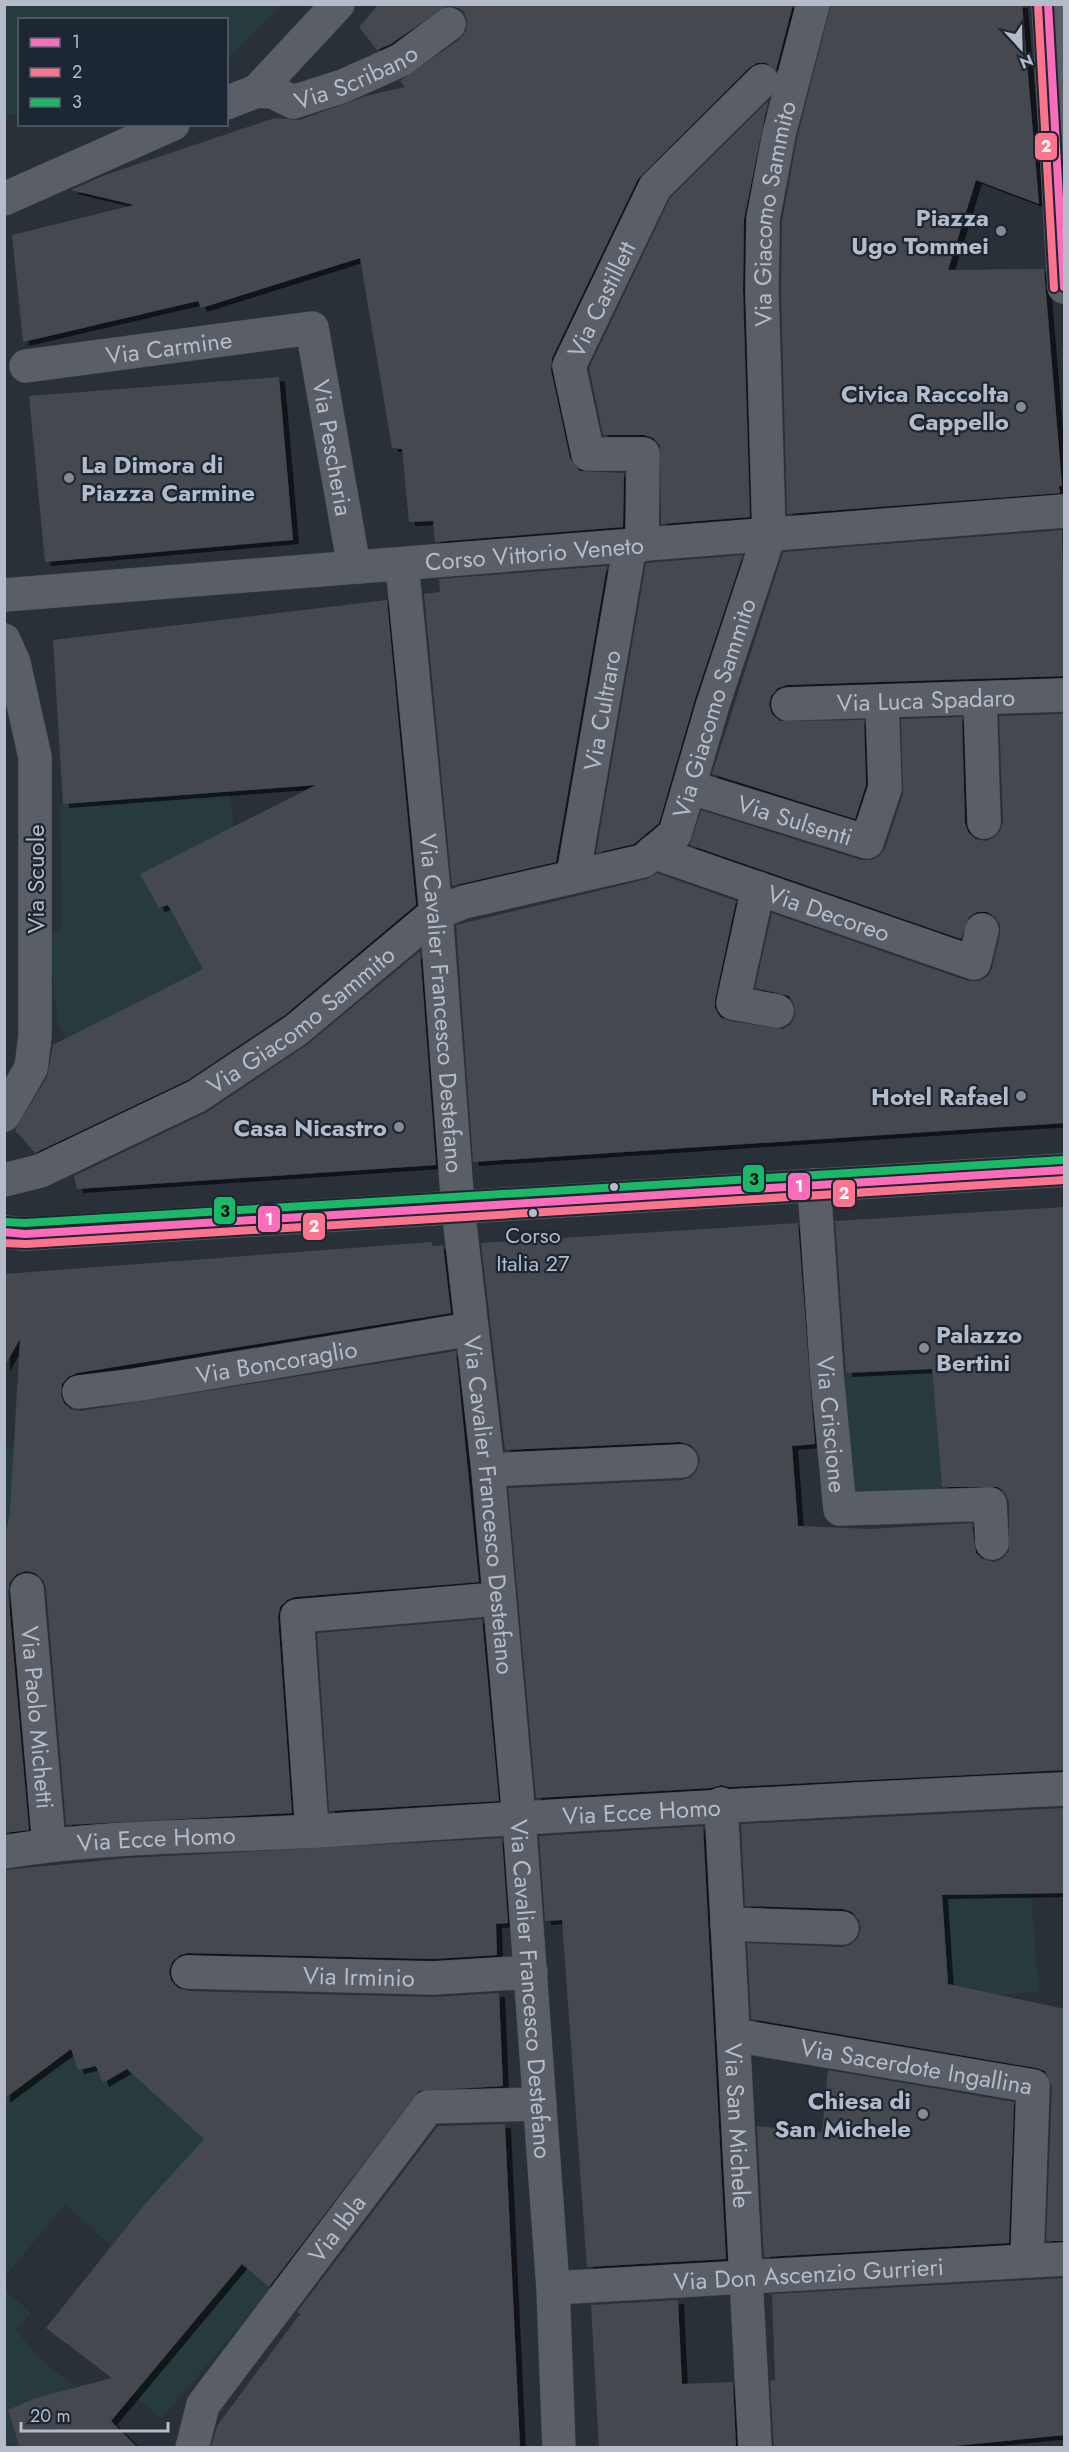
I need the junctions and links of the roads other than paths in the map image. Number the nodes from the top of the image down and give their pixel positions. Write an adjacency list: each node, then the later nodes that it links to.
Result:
1 (338, 4): 6 (street)
2 (813, 4): 14 (street, Via Giacomo Sammito)
3 (1048, 4): 10 (street)
4 (448, 24): 6 (street, Via Scribano)
5 (762, 81): 15 (street, Via Castillett)
6 (257, 91): 7 (street)
7 (228, 102)
8 (168, 126): 9 (street)
9 (4, 199)
10 (1065, 287)
11 (312, 328): 12 (street, Via Carmine); 17 (street, Via Pescheria)
12 (26, 366)
13 (1065, 511): 14 (street, Corso Vittorio Veneto)
14 (769, 535): 15 (street, Corso Vittorio Veneto); 24 (street, Via Giacomo Sammito)
15 (636, 545): 16 (street, Corso Vittorio Veneto); 27 (street, Via Cultraro)
16 (402, 564): 17 (street, Corso Vittorio Veneto); 29 (street, Via Cavalier Francesco Destefano)
17 (354, 567): 18 (street, Corso Vittorio Veneto)
18 (4, 595)
19 (4, 640): 32 (street, Via Scuole)
20 (1065, 695): 21 (street, Via Luca Spadaro)
21 (980, 699): 22 (street, Via Luca Spadaro); 25 (street)
22 (882, 702): 23 (street, Via Luca Spadaro); 24 (street, Via Sulsenti)
23 (788, 704)
24 (689, 787): 26 (street, Via Giacomo Sammito)
25 (984, 822)
26 (653, 852): 27 (street, Via Giacomo Sammito); 28 (street, Via Decoreo)
27 (573, 876): 29 (street, Via Giacomo Sammito)
28 (758, 888): 30 (street, Via Decoreo); 31 (street)
29 (436, 913): 34 (street, Via Giacomo Sammito); 36 (street, Via Cavalier Francesco Destefano)
30 (982, 930)
31 (777, 1011)
32 (4, 1115)
33 (1065, 1170): 35 (street)
34 (4, 1180)
35 (814, 1185): 36 (street); 42 (street, Via Criscione)
36 (458, 1207): 37 (street); 38 (street, Via Cavalier Francesco Destefano)
37 (4, 1232)
38 (471, 1329): 39 (street, Via Boncoraglio); 41 (street, Via Cavalier Francesco Destefano)
39 (79, 1392)
40 (681, 1461): 41 (street)
41 (488, 1470): 44 (street, Via Cavalier Francesco Destefano)
42 (992, 1544)
43 (27, 1590): 49 (street, Via Paolo Michetti)
44 (498, 1599): 47 (street, Via Cavalier Francesco Destefano); 48 (street)
45 (1065, 1789): 46 (street, Via Ecce Homo)
46 (721, 1804): 47 (street, Via Ecce Homo); 51 (street, Via San Michele)
47 (519, 1818): 48 (street, Via Ecce Homo); 54 (street, Via Cavalier Francesco Destefano)
48 (312, 1831): 49 (street, Via Ecce Homo)
49 (49, 1845): 50 (street, Via Ecce Homo)
50 (4, 1852)
51 (727, 1924): 52 (street); 55 (street, Via San Michele)
52 (842, 1928)
53 (188, 1972): 54 (street, Via Irminio)
54 (531, 1972): 56 (street, Via Cavalier Francesco Destefano)
55 (733, 2035): 58 (street, Via Sacerdote Ingallina); 59 (street, Via San Michele)
56 (540, 2104): 60 (street, Via Cavalier Francesco Destefano); 61 (street, Via Ibla)
57 (1065, 2259): 58 (street, Via Don Ascenzio Gurrieri)
58 (1027, 2260): 59 (street, Via Don Ascenzio Gurrieri)
59 (745, 2276): 60 (street, Via Don Ascenzio Gurrieri); 63 (street, Via San Michele)
60 (553, 2288): 62 (street, Via Cavalier Francesco Destefano)
61 (192, 2448)
62 (559, 2448)
63 (755, 2448)

